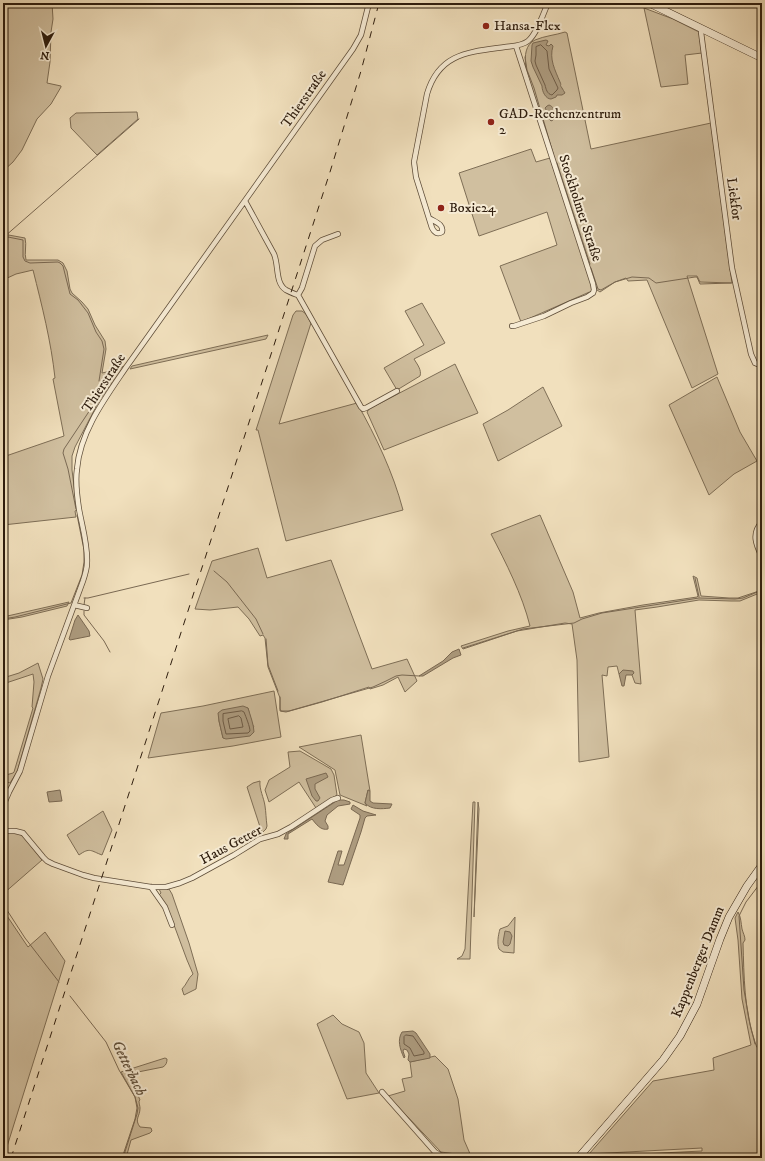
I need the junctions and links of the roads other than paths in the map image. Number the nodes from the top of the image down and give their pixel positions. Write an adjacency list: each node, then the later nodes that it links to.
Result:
1 (369, 3): 7 (street, Thierstraße)
2 (548, 3): 5 (street)
3 (649, 3): 4 (main road)
4 (702, 29): 6 (main road); 12 (street, Liekfor)
5 (516, 46): 8 (street); 11 (street, Stockholmer Straße)
6 (762, 58)
7 (245, 202): 10 (street); 16 (street, Thierstraße)
8 (430, 218)
9 (338, 234): 10 (street)
10 (298, 295): 13 (street)
11 (512, 326)
12 (762, 366)
13 (397, 391)
14 (762, 522): 15 (street)
15 (762, 557)
16 (74, 606): 17 (street); 19 (street, Thierstraße)
17 (87, 608)
18 (338, 798): 22 (street, Haus Getter)
19 (3, 806)
20 (3, 831): 22 (street, Haus Getter)
21 (762, 865): 26 (main road, Kappenberger Damm)
22 (151, 887): 23 (street)
23 (172, 925)
24 (382, 1092): 25 (street)
25 (449, 1158)
26 (578, 1158)

